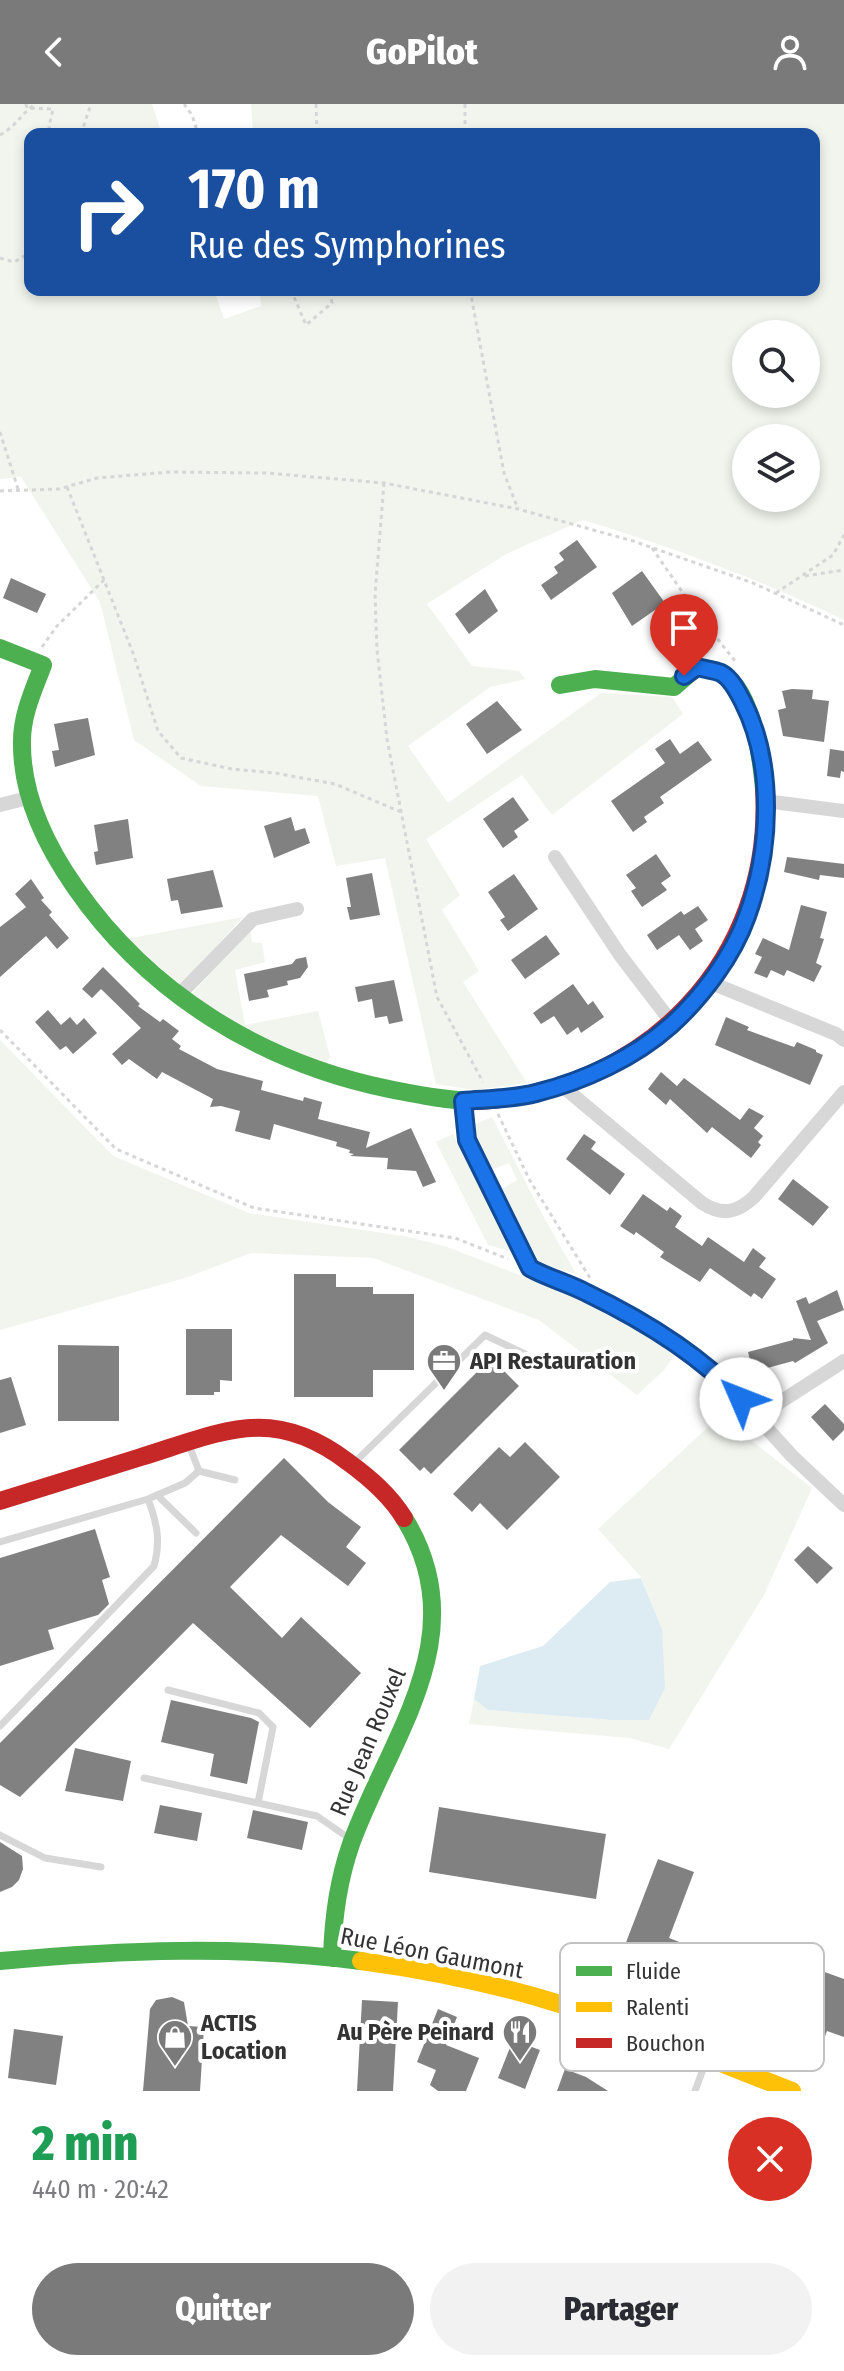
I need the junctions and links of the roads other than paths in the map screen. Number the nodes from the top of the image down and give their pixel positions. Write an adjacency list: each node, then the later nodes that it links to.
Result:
1 (0, 648): 3 (street)
2 (560, 685): 4 (street)
3 (28, 798): 5 (street); 10 (street)
4 (765, 801): 6 (street); 9 (street)
5 (0, 805)
6 (844, 811)
7 (555, 857): 11 (street)
8 (297, 909): 10 (street)
9 (709, 982): 11 (street); 12 (street)
10 (179, 995): 15 (street)
11 (672, 1023): 13 (street)
12 (844, 1040)
13 (561, 1085): 14 (street); 15 (street)
14 (844, 1092)
15 (463, 1101): 18 (street)
16 (525, 1354): 20 (lane)
17 (844, 1361): 18 (street)
18 (757, 1417): 26 (street)
19 (188, 1443): 20 (street, Rue Jean Rouxel); 21 (lane); 25 (street, Rue Jean Rouxel)
20 (352, 1465): 34 (street, Rue Jean Rouxel)
21 (199, 1471): 22 (lane); 23 (lane)
22 (235, 1480)
23 (157, 1495): 24 (lane); 27 (lane)
24 (148, 1499): 28 (lane); 30 (lane)
25 (0, 1501)
26 (844, 1505)
27 (196, 1533)
28 (0, 1542)
29 (168, 1690): 32 (lane)
30 (0, 1726)
31 (144, 1778): 32 (lane)
32 (258, 1803): 34 (lane)
33 (0, 1835): 35 (lane)
34 (352, 1841): 36 (street, Rue Jean Rouxel)
35 (101, 1867)
36 (332, 1958): 37 (street, Rue Léon Gaumont); 38 (street, Rue Léon Gaumont)
37 (0, 1961)
38 (560, 2004)
39 (702, 2071): 41 (lane)
40 (739, 2071): 42 (street, Rue Léon Gaumont)
41 (695, 2091)
42 (792, 2091)

